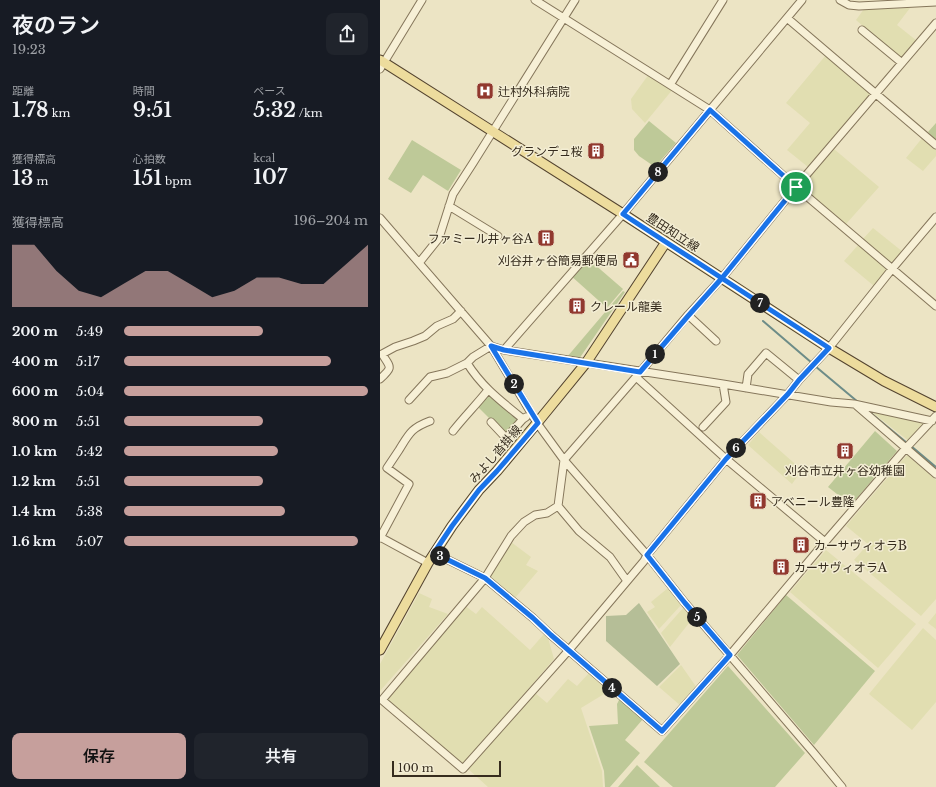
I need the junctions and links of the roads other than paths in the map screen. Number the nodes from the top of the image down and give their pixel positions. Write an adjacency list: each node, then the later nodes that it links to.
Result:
1 (422, 0): 13 (street)
2 (536, 0): 8 (street)
3 (575, 0): 8 (street)
4 (723, 0): 14 (street)
5 (802, 0): 9 (street)
6 (840, 0): 7 (street)
7 (936, 2)
8 (563, 18): 14 (street); 17 (street)
9 (788, 18): 15 (street); 16 (street)
10 (936, 23): 12 (street)
11 (862, 30): 12 (street)
12 (902, 63): 15 (street)
13 (381, 64): 17 (main road, 豊田知立線)
14 (670, 84): 16 (street)
15 (876, 93): 18 (street); 19 (street)
16 (710, 110): 19 (street); 21 (street)
17 (493, 131): 20 (street); 21 (main road, 豊田知立線)
18 (936, 145)
19 (796, 187): 27 (street); 28 (street)
20 (449, 206): 24 (street); 26 (street)
21 (623, 214): 25 (main road, 豊田知立線); 35 (street)
22 (380, 218): 26 (street)
23 (935, 222): 27 (street)
24 (498, 236)
25 (666, 242): 28 (main road, 豊田知立線); 37 (main road, みよし沓掛線)
26 (419, 263): 30 (street)
27 (892, 269): 29 (street); 34 (street)
28 (722, 278): 31 (street); 34 (main road, 豊田知立線)
29 (936, 306)
30 (461, 311): 33 (street); 39 (street)
31 (688, 316): 32 (street); 38 (street)
32 (716, 341)
33 (491, 346): 35 (street); 36 (street); 48 (street)
34 (829, 348): 40 (street); 47 (main road, 豊田知立線)
35 (504, 350): 37 (street)
36 (467, 363): 43 (street); 45 (street)
37 (586, 363): 38 (street); 53 (main road, みよし沓掛線)
38 (638, 374): 41 (street); 57 (street); 58 (street)
39 (380, 379)
40 (799, 380): 42 (street); 44 (street)
41 (723, 384): 42 (street); 54 (street)
42 (746, 388): 44 (street)
43 (488, 390): 50 (street); 55 (street)
44 (788, 394): 46 (street); 57 (street)
45 (409, 400)
46 (854, 404): 49 (street); 56 (street)
47 (936, 407)
48 (532, 414): 50 (street); 53 (street)
49 (934, 418): 56 (street)
50 (522, 419): 52 (street)
51 (430, 421): 61 (street)
52 (491, 422)
53 (538, 423): 58 (street); 63 (main road, みよし沓掛線)
54 (703, 427)
55 (453, 431)
56 (906, 448): 59 (street); 62 (street)
57 (726, 459): 62 (street); 64 (street)
58 (564, 460): 60 (street); 64 (street)
59 (936, 474)
60 (558, 506): 66 (street); 67 (street)
61 (380, 537): 65 (street)
62 (825, 542): 70 (street)
63 (434, 553): 65 (main road, みよし沓掛線); 66 (street)
64 (647, 555): 67 (street); 70 (street)
65 (428, 563): 68 (main road, みよし沓掛線)
66 (485, 578): 69 (street); 69 (street)
67 (627, 581): 69 (street)
68 (380, 650)
69 (569, 650): 70 (street)
70 (730, 655): 71 (street)
71 (842, 787)

